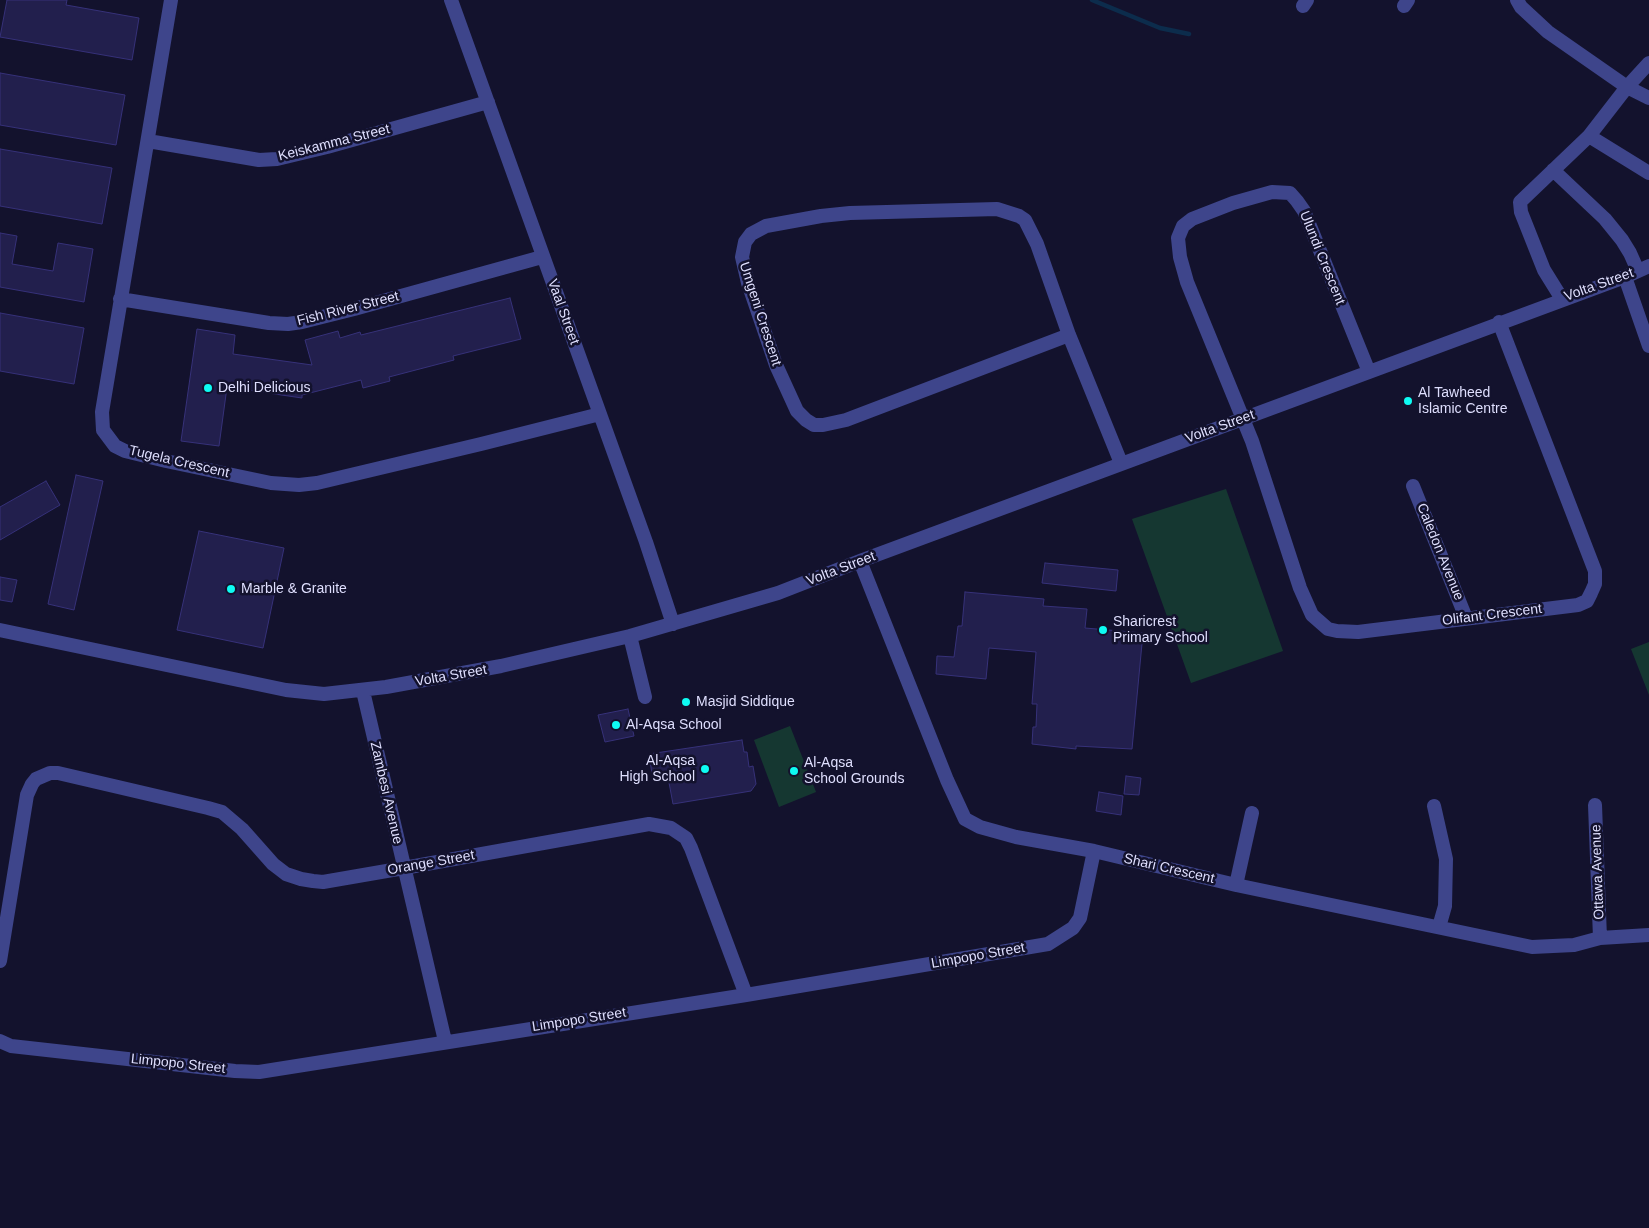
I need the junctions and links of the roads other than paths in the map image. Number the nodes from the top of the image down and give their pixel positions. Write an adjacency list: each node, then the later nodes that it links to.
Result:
1 (171, 0): 9 (street, Tugela Crescent)
2 (451, 0): 7 (street, Vaal Street)
3 (1517, 0): 5 (street)
4 (1649, 63): 5 (street)
5 (1627, 87): 6 (street); 8 (street)
6 (1649, 98)
7 (488, 102): 9 (street, Keiskamma Street); 12 (street, Vaal Street)
8 (1589, 136): 10 (street); 11 (street)
9 (148, 141): 14 (street, Tugela Crescent)
10 (1553, 170): 13 (street); 15 (street)
11 (1649, 173)
12 (542, 257): 14 (street, Fish River Street); 20 (street, Vaal Street)
13 (1637, 271): 15 (street, Volta Street); 18 (street)
14 (120, 299): 20 (street, Tugela Crescent)
15 (1562, 299): 16 (street, Volta Street)
16 (1499, 322): 19 (street, Volta Street); 25 (street, Olifant Crescent)
17 (1069, 335): 17 (street, Umgeni Crescent); 22 (street, Umgeni Crescent)
18 (1649, 346)
19 (1369, 372): 21 (street, Volta Street); 21 (street, Ulundi Crescent)
20 (600, 414): 26 (street, Vaal Street)
21 (1242, 419): 22 (street, Volta Street); 25 (street, Olifant Crescent)
22 (1122, 463): 24 (street, Volta Street)
23 (1413, 486): 25 (street, Caledon Avenue)
24 (860, 561): 26 (street, Volta Street); 34 (street, Shari Crescent)
25 (1466, 618)
26 (673, 624): 28 (street, Volta Street)
27 (0, 630): 29 (street, Volta Street)
28 (630, 636): 29 (street, Volta Street); 30 (street)
29 (362, 691): 35 (street, Zambesi Avenue)
30 (645, 697)
31 (1595, 805): 40 (street, Ottawa Avenue)
32 (1434, 806): 38 (street)
33 (1252, 813): 37 (street)
34 (1094, 851): 37 (street, Shari Crescent); 42 (street, Limpopo Street)
35 (404, 868): 36 (street, Orange Street); 42 (street, Orange Street); 44 (street, Zambesi Avenue)
36 (7, 876): 41 (street)
37 (1236, 885): 38 (street, Shari Crescent)
38 (1439, 927): 40 (street, Shari Crescent)
39 (1649, 935): 40 (street, Shari Crescent)
40 (1600, 938)
41 (0, 961)
42 (746, 995): 44 (street, Limpopo Street)
43 (0, 1041): 44 (street, Limpopo Street)
44 (445, 1041)

